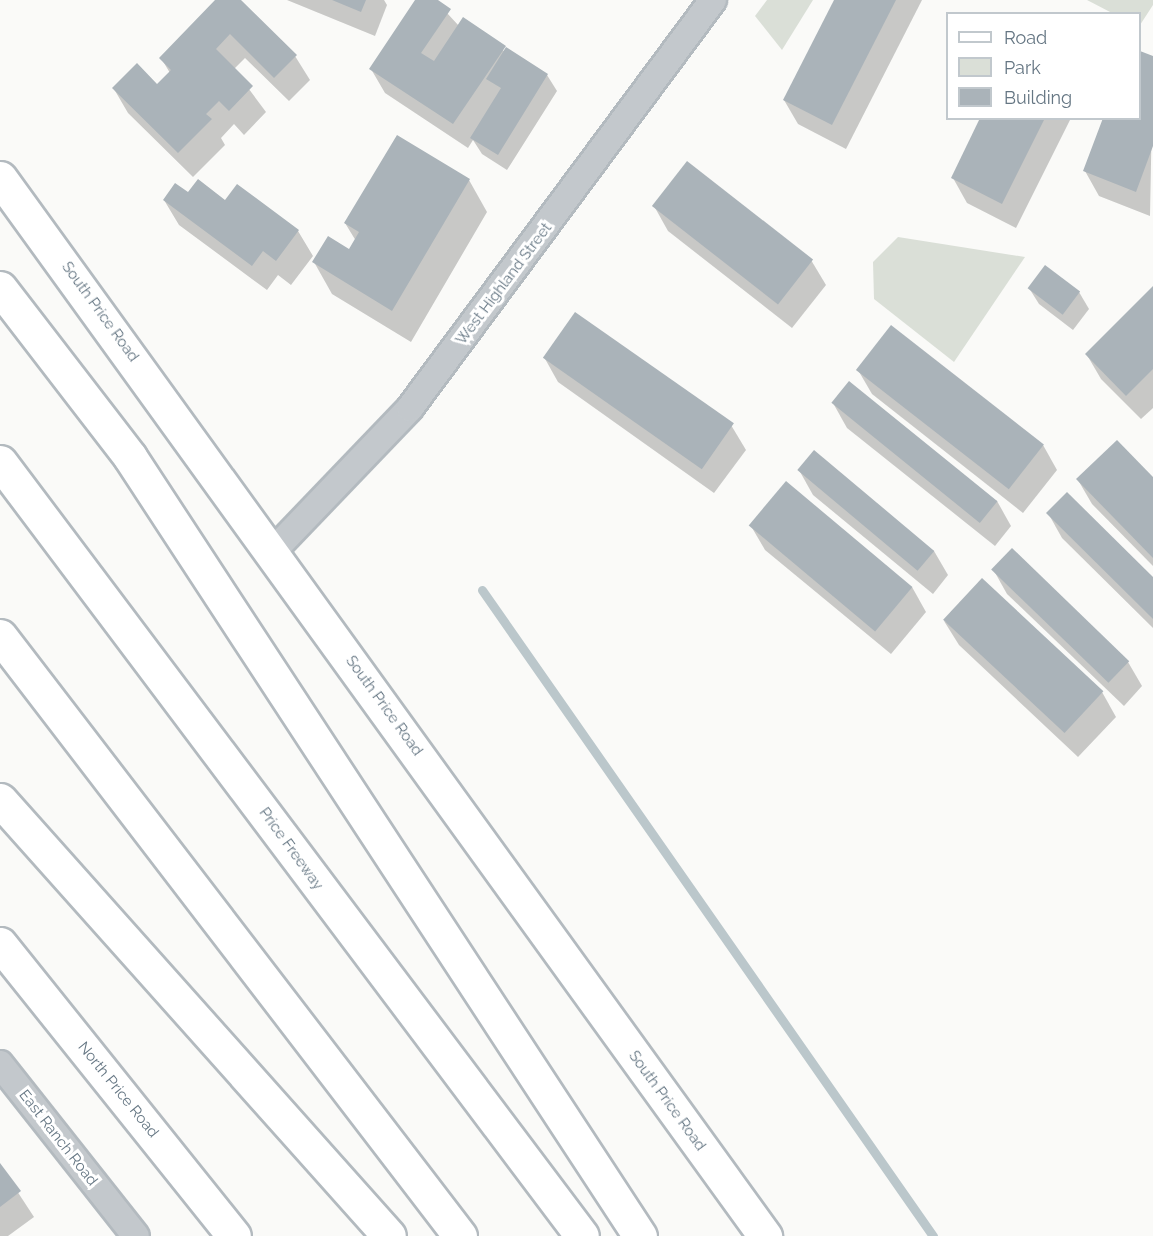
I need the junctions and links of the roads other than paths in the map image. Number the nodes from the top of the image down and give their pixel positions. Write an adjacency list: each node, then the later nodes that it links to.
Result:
1 (714, 0): 5 (street, West Highland Street)
2 (0, 178): 5 (main road, South Price Road)
3 (0, 288): 15 (main road)
4 (0, 462): 14 (main road, Price Freeway)
5 (273, 551): 16 (main road, South Price Road)
6 (0, 636): 13 (main road)
7 (0, 800): 12 (main road)
8 (0, 944): 11 (main road, North Price Road)
9 (0, 1064): 10 (street, East Ranch Road)
10 (136, 1236)
11 (234, 1236)
12 (389, 1236)
13 (460, 1236)
14 (582, 1236)
15 (640, 1236)
16 (765, 1236)

